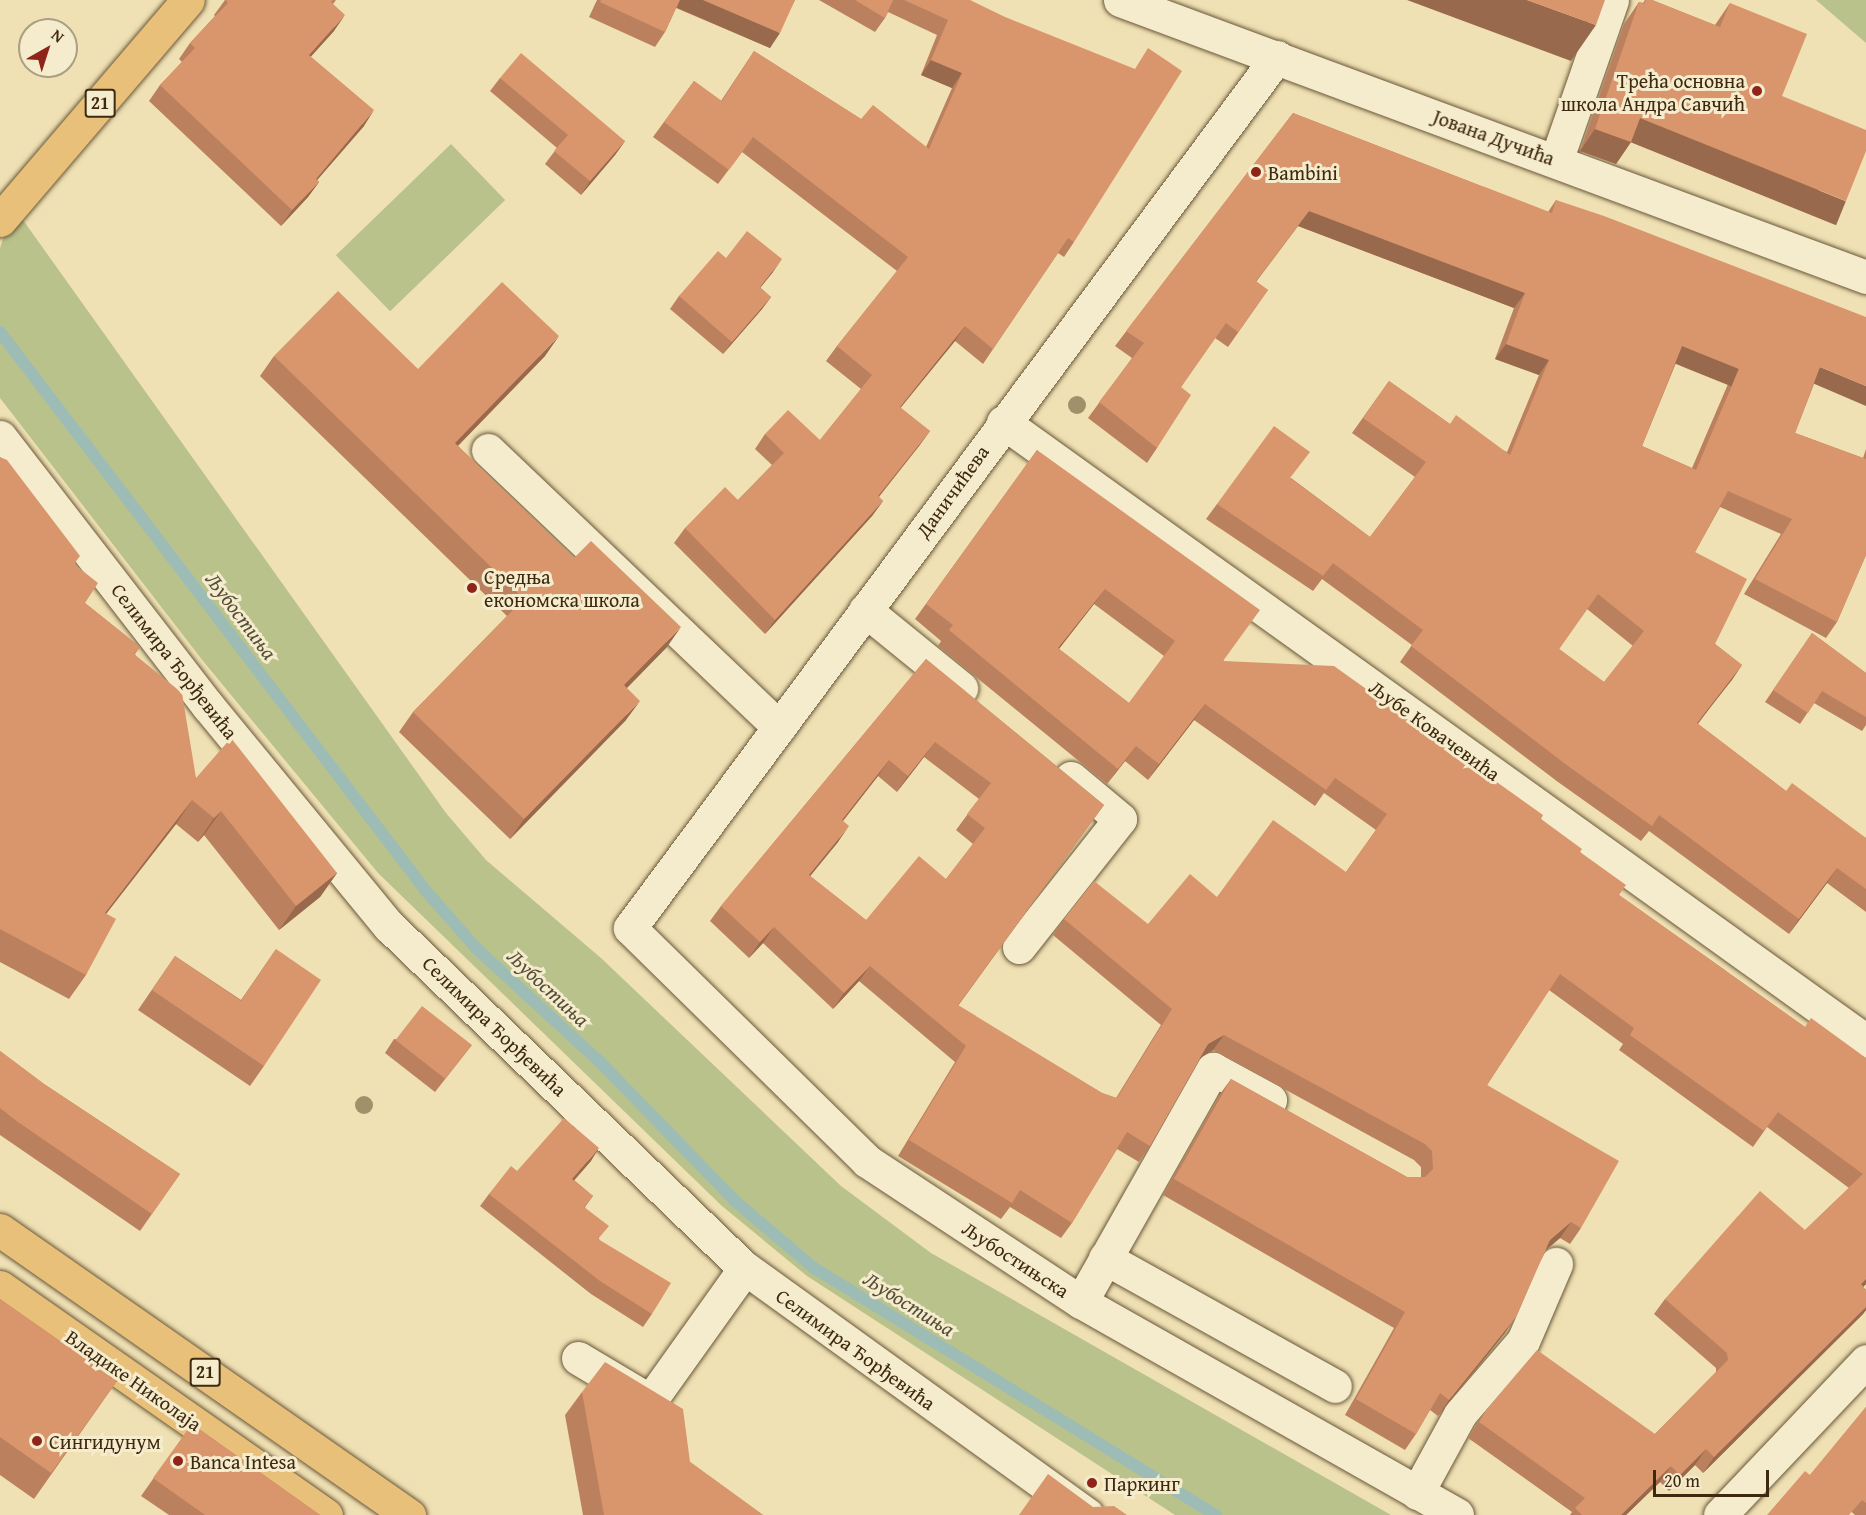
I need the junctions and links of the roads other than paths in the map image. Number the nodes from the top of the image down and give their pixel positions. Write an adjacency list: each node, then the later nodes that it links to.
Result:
1 (188, 0): 6 (main road, 21)
2 (1120, 0): 4 (street, Јована Дучића)
3 (1612, 0): 5 (street)
4 (1276, 57): 5 (street, Јована Дучића); 8 (street, Даничићева)
5 (1556, 161): 7 (street, Јована Дучића)
6 (6, 213)
7 (1866, 277)
8 (1003, 422): 11 (street, Даничићева); 17 (street, Љубе Ковачевића)
9 (0, 437): 22 (street, Селимира Ђорђевића)
10 (488, 450): 13 (street)
11 (865, 610): 12 (street); 13 (street, Даничићева)
12 (984, 707)
13 (778, 727): 15 (street, Даничићева)
14 (1047, 759): 16 (street)
15 (630, 928): 24 (street, Љубостињска)
16 (1019, 947)
17 (1866, 1041)
18 (1294, 1114): 20 (street)
19 (0, 1230): 30 (main road, 21)
20 (1105, 1258): 24 (street); 27 (street)
21 (1556, 1264): 28 (street)
22 (745, 1268): 25 (street); 31 (street, Селимира Ђорђевића)
23 (0, 1287): 29 (main road, Владике Николаја / 21)
24 (1081, 1302): 28 (street, Љубостињска)
25 (579, 1358)
26 (1866, 1361): 33 (street)
27 (1335, 1386)
28 (1417, 1492): 32 (street, Љубостињска)
29 (326, 1515)
30 (410, 1515)
31 (1087, 1515)
32 (1457, 1515)
33 (1720, 1515)

